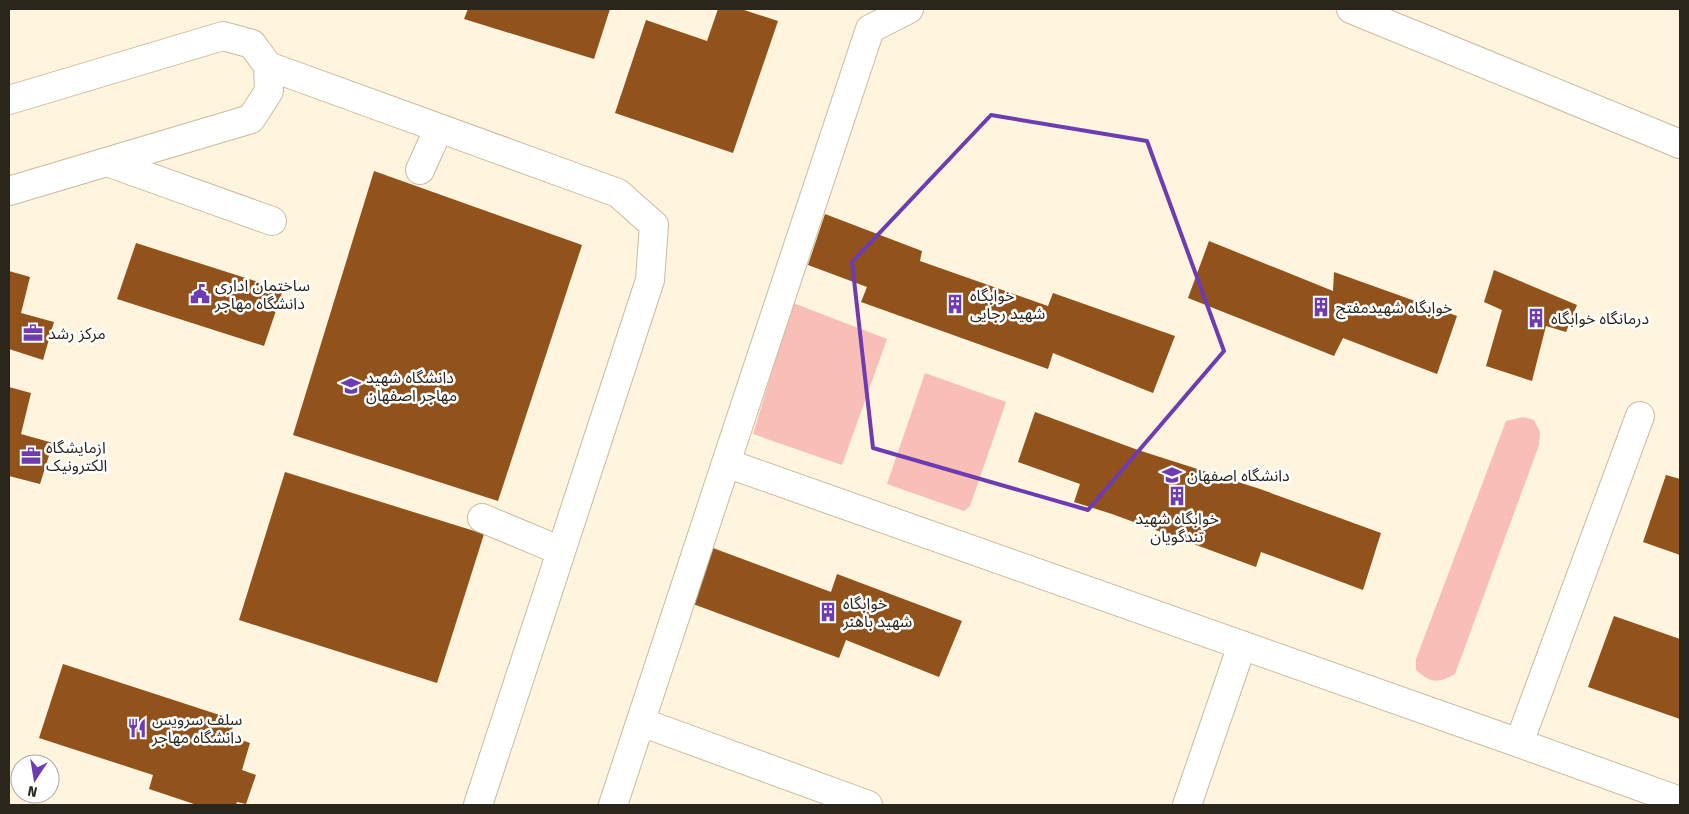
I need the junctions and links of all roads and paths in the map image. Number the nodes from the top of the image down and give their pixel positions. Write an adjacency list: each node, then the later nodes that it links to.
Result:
1 (909, 9): 12 (lane)
2 (1351, 9): 6 (lane)
3 (268, 66): 4 (lane); 5 (lane); 7 (lane)
4 (9, 100)
5 (439, 128): 8 (lane); 14 (lane)
6 (1680, 144)
7 (107, 162): 9 (lane); 10 (lane)
8 (420, 170)
9 (9, 191)
10 (272, 221)
11 (1640, 416): 17 (lane)
12 (726, 463): 15 (lane); 16 (lane)
13 (482, 518): 14 (lane)
14 (561, 551): 19 (lane)
15 (1242, 645): 17 (lane); 22 (lane)
16 (641, 722): 20 (lane); 21 (lane)
17 (1519, 743): 18 (lane)
18 (1680, 801)
19 (478, 805)
20 (613, 805)
21 (868, 805)
22 (1187, 805)

